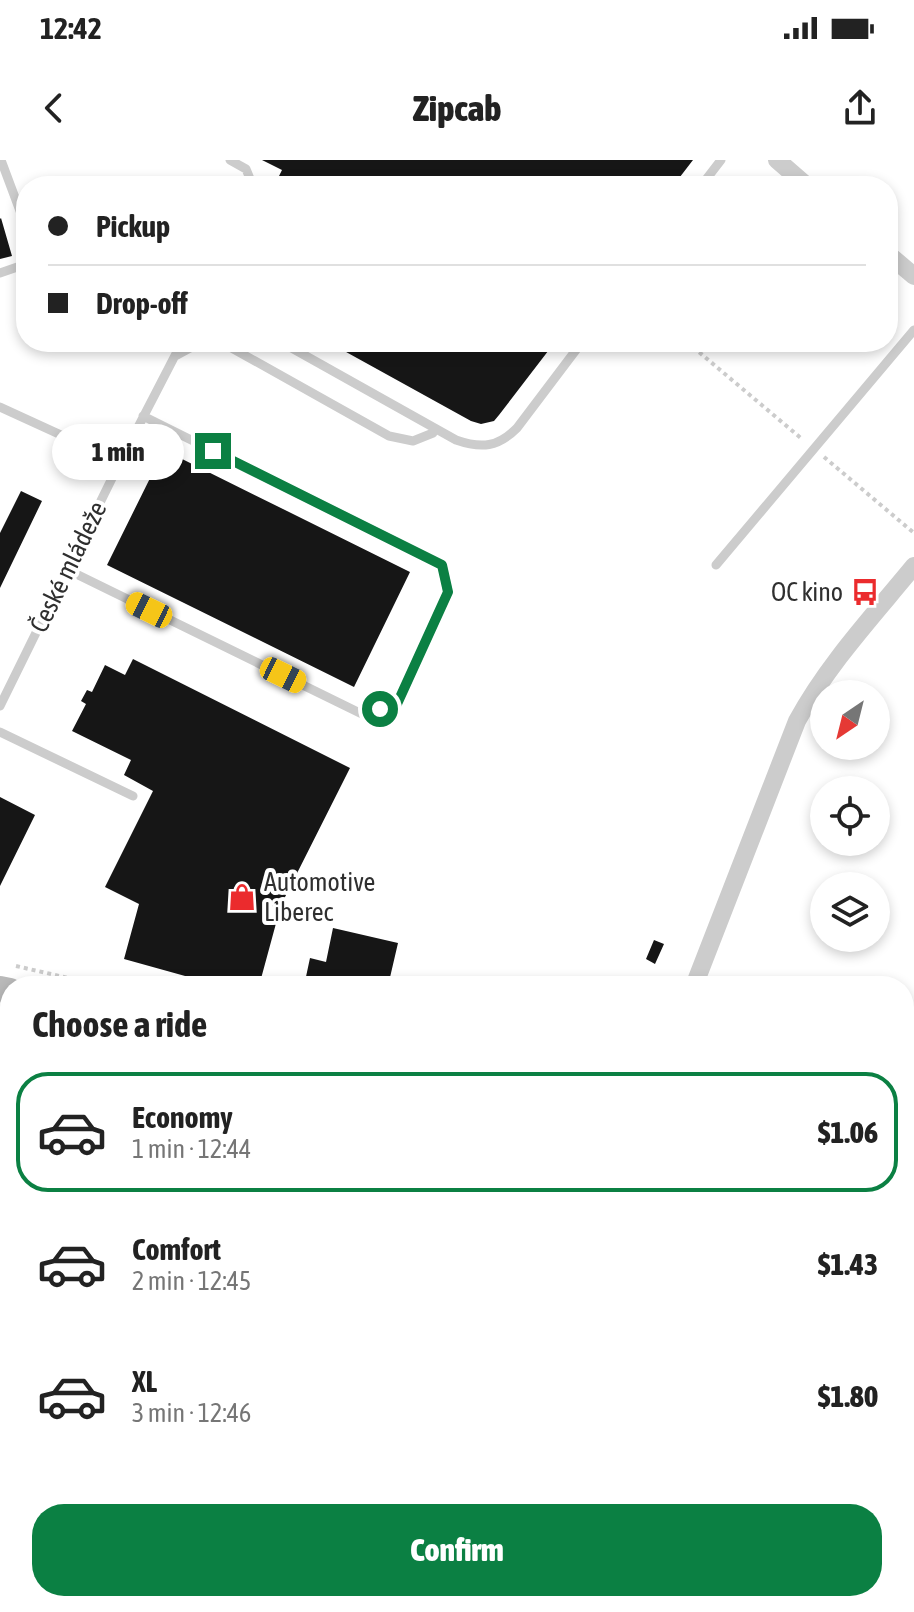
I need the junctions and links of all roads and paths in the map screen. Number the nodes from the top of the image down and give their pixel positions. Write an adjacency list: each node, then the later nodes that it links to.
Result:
1 (1, 160): 8 (lane)
2 (230, 160): 5 (lane)
3 (721, 160): 6 (lane)
4 (777, 160): 7 (street)
5 (249, 176)
6 (709, 176)
7 (795, 176)
8 (16, 200)
9 (898, 262): 10 (street)
10 (914, 276)
11 (914, 330): 12 (lane)
12 (898, 349)
13 (177, 352): 19 (lane, České mládeže)
14 (181, 352): 19 (lane)
15 (239, 352): 22 (lane)
16 (299, 352): 17 (lane)
17 (574, 352)
18 (895, 352): 24 (lane)
19 (174, 357): 21 (lane, České mládeže)
20 (0, 407): 23 (lane)
21 (143, 416): 23 (lane, České mládeže); 26 (lane)
22 (433, 433)
23 (120, 462): 26 (lane, České mládeže)
24 (716, 565)
25 (914, 566): 30 (street)
26 (68, 570): 27 (lane, České mládeže)
27 (0, 706)
28 (0, 732): 29 (lane)
29 (133, 796)
30 (698, 976)

